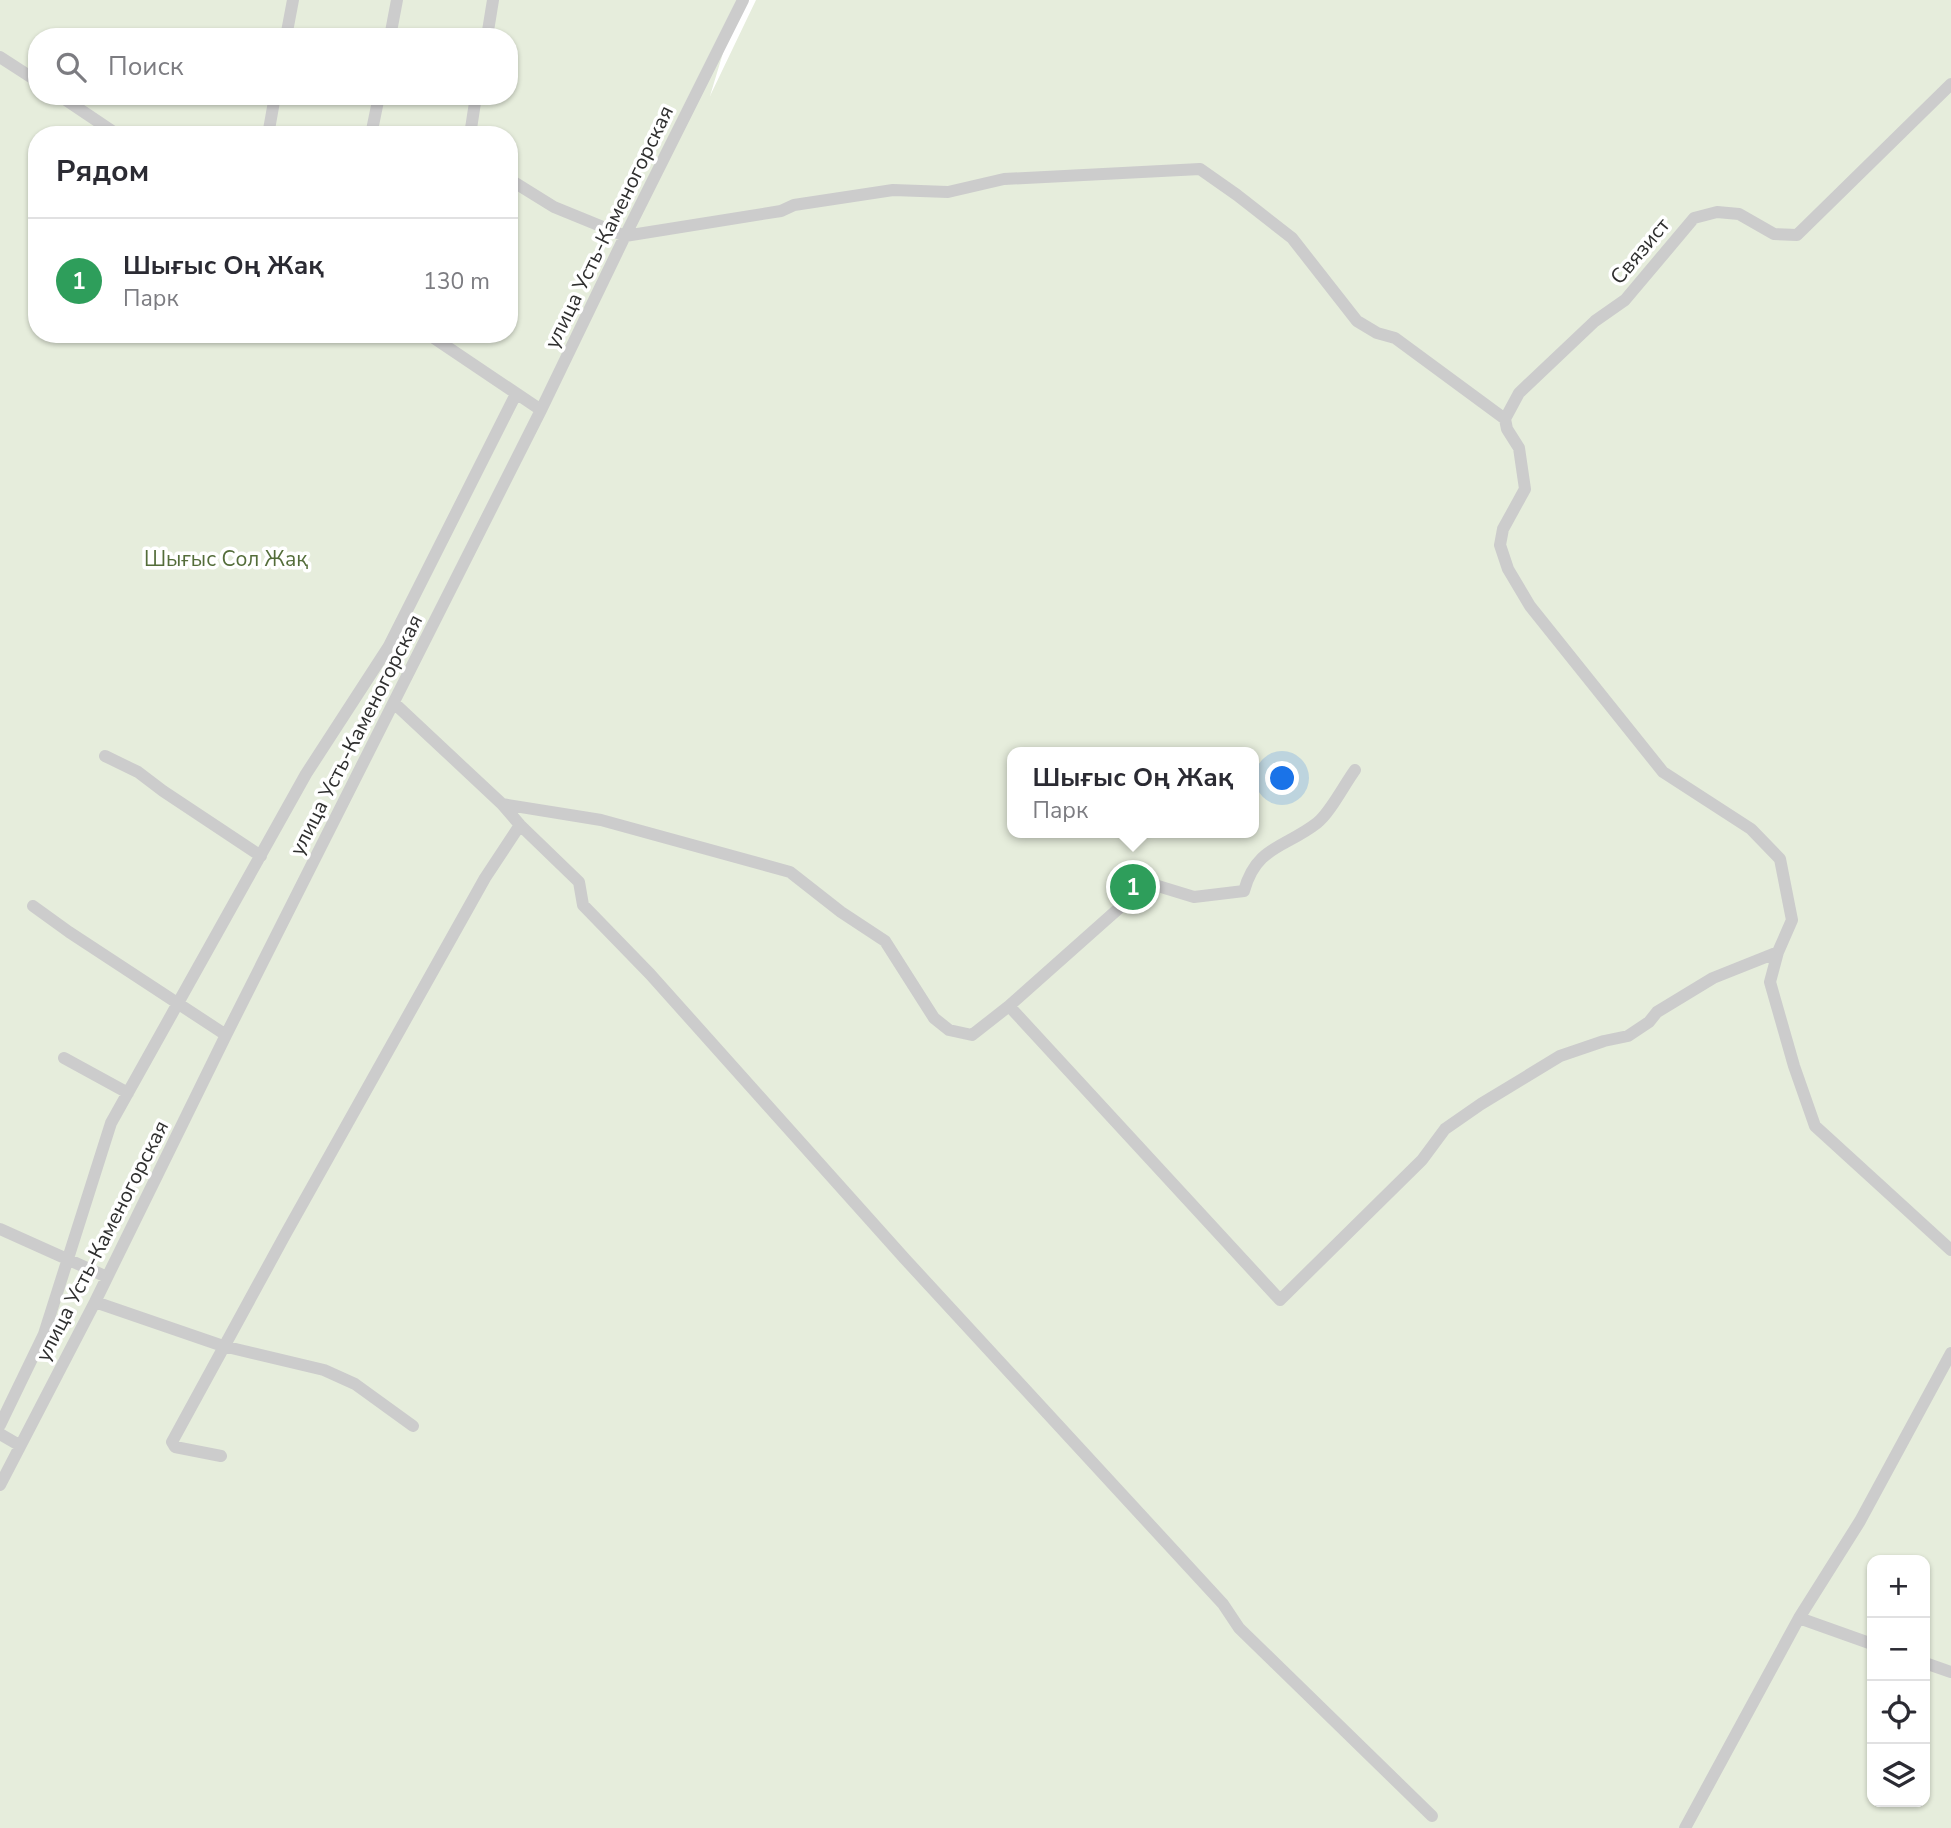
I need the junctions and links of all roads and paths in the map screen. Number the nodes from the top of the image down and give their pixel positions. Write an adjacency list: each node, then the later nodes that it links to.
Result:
1 (293, 0): 5 (street)
2 (397, 0): 6 (street)
3 (493, 0): 7 (street)
4 (743, 0): 20 (street, улица Усть-Каменогорская)
5 (288, 28)
6 (392, 28)
7 (488, 28)
8 (0, 57): 9 (street)
9 (28, 75)
10 (1951, 84): 24 (street, Связист)
11 (73, 105): 15 (street)
12 (273, 105): 16 (street)
13 (377, 105): 17 (street)
14 (475, 105): 18 (street)
15 (105, 126)
16 (270, 126)
17 (374, 126)
18 (472, 126)
19 (518, 184): 20 (street)
20 (625, 236): 23 (street, улица Усть-Каменогорская); 24 (street)
21 (441, 343): 22 (street)
22 (516, 394): 23 (street); 30 (street)
23 (541, 410): 25 (street, улица Усть-Каменогорская)
24 (1505, 419): 32 (street)
25 (394, 703): 28 (street); 35 (street, улица Усть-Каменогорская)
26 (105, 756): 30 (street)
27 (1354, 770): 34 (street)
28 (502, 804): 29 (street); 34 (street)
29 (520, 825): 43 (street); 55 (street)
30 (261, 856): 33 (street)
31 (33, 906): 33 (street)
32 (1778, 952): 34 (street); 39 (street)
33 (180, 1002): 35 (street); 37 (street)
34 (1009, 1006)
35 (226, 1035): 41 (street, улица Усть-Каменогорская)
36 (64, 1058): 37 (street)
37 (128, 1093): 40 (street)
38 (0, 1229): 40 (street)
39 (1951, 1250)
40 (68, 1260): 41 (street); 45 (street)
41 (107, 1277): 42 (street, улица Усть-Каменогорская)
42 (95, 1302): 43 (street); 48 (street, улица Усть-Каменогорская)
43 (223, 1346): 46 (street); 49 (street)
44 (1951, 1353): 51 (street)
45 (0, 1425)
46 (413, 1426)
47 (0, 1434): 48 (street)
48 (19, 1445): 50 (street, улица Усть-Каменогорская)
49 (221, 1456)
50 (0, 1485)
51 (1799, 1618): 52 (street); 56 (street)
52 (1867, 1642)
53 (1930, 1665): 54 (street)
54 (1951, 1672)
55 (1432, 1816)
56 (1685, 1828)

